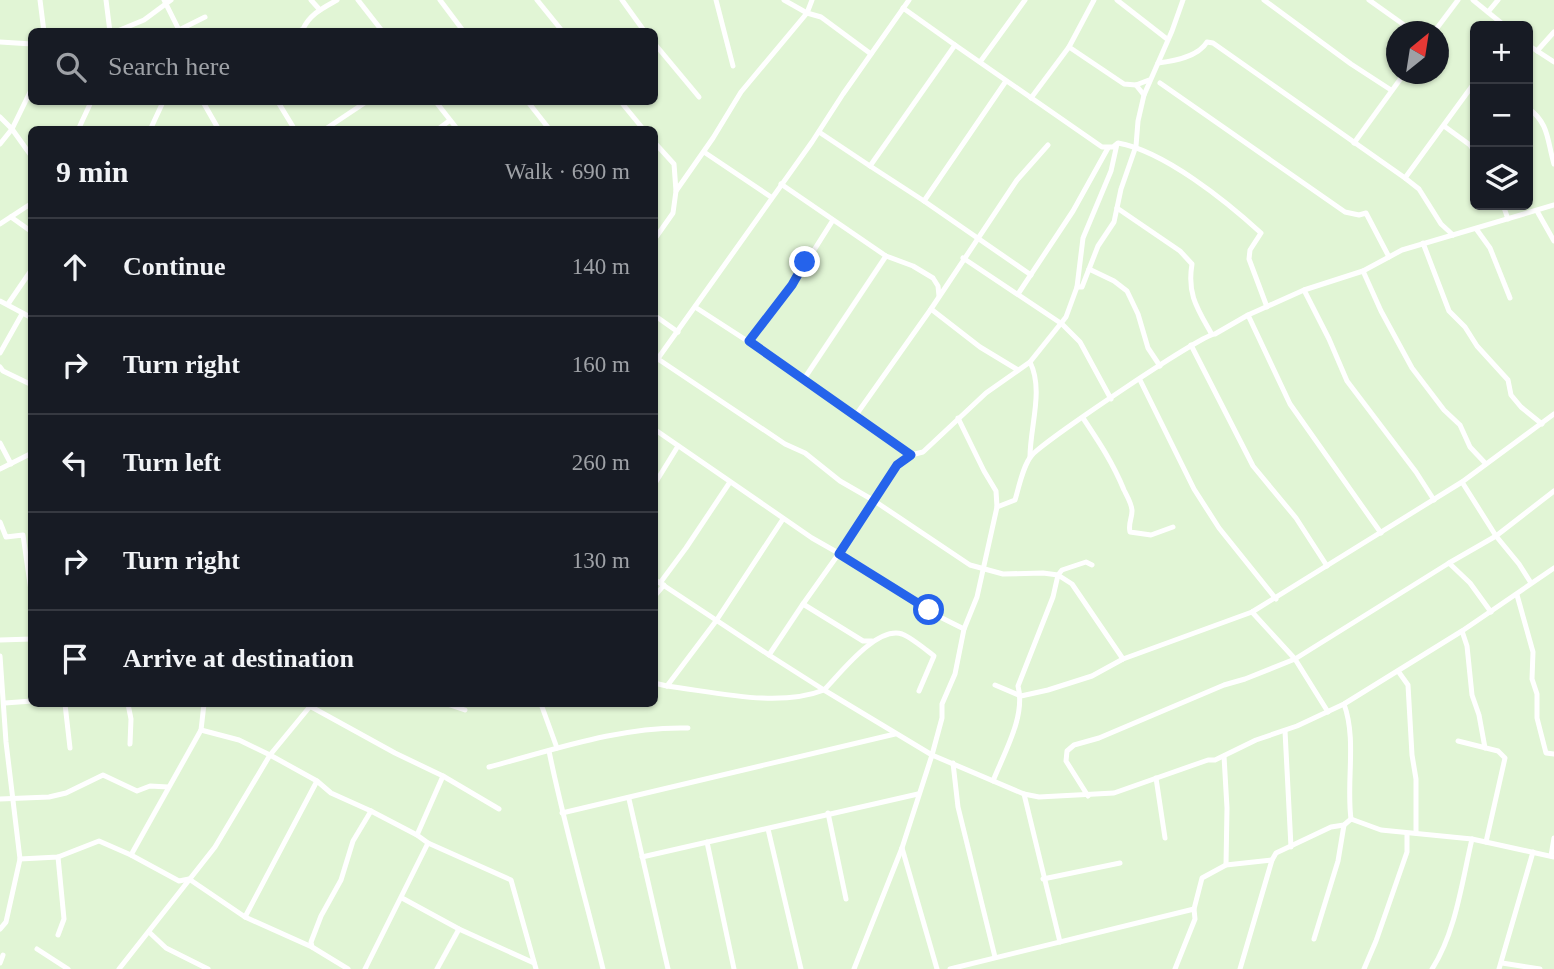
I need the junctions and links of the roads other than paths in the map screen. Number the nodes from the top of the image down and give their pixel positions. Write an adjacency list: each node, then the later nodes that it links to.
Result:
1 (40, 0): 31 (street)
2 (106, 0): 32 (street)
3 (311, 0): 24 (street)
4 (337, 0): 24 (street)
5 (358, 0): 37 (street)
6 (440, 0): 38 (street)
7 (537, 0): 39 (street)
8 (622, 0): 40 (street)
9 (716, 0): 54 (street)
10 (784, 0): 26 (street)
11 (812, 0): 26 (street)
12 (909, 0): 23 (street)
13 (1025, 0): 51 (street)
14 (1094, 0): 46 (street)
15 (1118, 0): 42 (street)
16 (1182, 0): 42 (street)
17 (1264, 0): 61 (street)
18 (1369, 0): 28 (street)
19 (1458, 0): 29 (street)
20 (1473, 0): 25 (street)
21 (1499, 0): 25 (street)
22 (166, 1): 33 (street); 34 (street)
23 (903, 8): 45 (street); 50 (street)
24 (320, 10): 36 (street)
25 (1488, 12): 30 (street)
26 (807, 13): 50 (street); 98 (street)
27 (205, 17): 35 (street)
28 (1399, 21)
29 (1442, 21)
30 (1500, 21)
31 (44, 28)
32 (112, 28)
33 (123, 28)
34 (178, 28)
35 (185, 28)
36 (303, 28)
37 (380, 28)
38 (461, 28)
39 (560, 28)
40 (643, 28)
41 (1554, 32): 49 (street)
42 (1167, 39): 53 (street)
43 (0, 42): 44 (street)
44 (28, 44)
45 (955, 45): 51 (street); 100 (street)
46 (1069, 47): 60 (street); 65 (street)
47 (658, 48): 64 (street)
48 (1533, 48): 49 (street)
49 (1537, 51): 52 (street)
50 (871, 54): 88 (street)
51 (980, 62): 56 (street)
52 (1554, 62)
53 (1158, 63): 55 (street); 90 (street)
54 (733, 66)
55 (1149, 80): 60 (street); 62 (street)
56 (1006, 81): 65 (street); 105 (street)
57 (1160, 82): 123 (street)
58 (1396, 84): 61 (street)
59 (1474, 84): 86 (street)
60 (1136, 85): 62 (street)
61 (1391, 90): 90 (street)
62 (1144, 95): 94 (street)
63 (28, 96): 87 (street)
64 (699, 97)
65 (1031, 98): 96 (street)
66 (89, 105): 77 (street)
67 (162, 105): 78 (street)
68 (205, 105): 79 (street)
69 (280, 105): 80 (street)
70 (354, 105): 81 (street)
71 (438, 105): 76 (street)
72 (530, 105): 84 (street)
73 (623, 105): 85 (street)
74 (1533, 112): 99 (street)
75 (0, 117): 87 (street)
76 (449, 121): 82 (street); 83 (street)
77 (80, 126)
78 (152, 126)
79 (216, 126)
80 (293, 126)
81 (329, 126)
82 (442, 126)
83 (454, 126)
84 (547, 126)
85 (641, 126)
86 (1444, 126): 95 (street); 101 (street)
87 (12, 128): 91 (street); 97 (street)
88 (819, 132): 100 (street); 102 (street)
89 (1118, 143): 94 (street); 96 (street); 129 (street)
90 (1354, 143): 101 (street)
91 (0, 144)
92 (1048, 145): 119 (street)
93 (658, 146): 103 (street)
94 (1136, 146): 108 (street); 137 (street)
95 (1471, 147)
96 (1108, 148): 128 (street)
97 (28, 151)
98 (704, 152): 103 (street); 104 (street)
99 (1554, 164)
100 (870, 166): 105 (street)
101 (1405, 178): 118 (street)
102 (780, 184): 104 (street); 113 (street)
103 (676, 191): 117 (street)
104 (771, 197): 136 (street)
105 (923, 201): 119 (street)
106 (1554, 205): 110 (street)
107 (28, 206): 111 (street)
108 (1117, 208): 125 (street); 145 (street)
109 (1505, 210): 112 (street)
110 (1537, 211): 112 (street); 120 (street)
111 (11, 217): 114 (street); 115 (street)
112 (1508, 219): 116 (street)
113 (833, 220): 122 (street); 146 (street)
114 (0, 224)
115 (28, 229)
116 (1477, 230): 118 (street); 133 (street)
117 (658, 234)
118 (1453, 235): 121 (street)
119 (977, 239): 124 (street); 128 (street)
120 (1554, 241)
121 (1423, 243): 123 (street); 163 (street)
122 (886, 256): 132 (street); 155 (street)
123 (1389, 257): 126 (street)
124 (964, 258): 131 (street); 132 (street)
125 (1089, 269): 129 (street); 152 (street)
126 (1363, 271): 130 (street); 171 (street)
127 (28, 275): 135 (street)
128 (1031, 275): 131 (street)
129 (1077, 287): 143 (street)
130 (1304, 290): 137 (street); 178 (street)
131 (1018, 293): 143 (street)
132 (939, 296): 138 (street)
133 (1510, 298)
134 (0, 301): 135 (street)
135 (8, 304): 139 (street)
136 (695, 307): 144 (street); 146 (street)
137 (1267, 307): 140 (street)
138 (931, 309): 154 (street); 160 (street)
139 (22, 314): 141 (street); 148 (street)
140 (1248, 315): 145 (street); 183 (street)
141 (28, 316)
142 (658, 318): 144 (street)
143 (1062, 324): 151 (street); 158 (street)
144 (678, 332): 149 (street)
145 (1211, 333): 147 (street)
146 (749, 341): 155 (street)
147 (1191, 345): 152 (street); 189 (street)
148 (0, 352)
149 (658, 358)
150 (658, 362): 177 (street)
151 (1030, 362): 154 (street); 169 (street)
152 (1160, 366): 156 (street)
153 (0, 367): 157 (street)
154 (1018, 370): 161 (street)
155 (804, 379): 160 (street)
156 (1140, 380): 158 (street); 196 (street)
157 (28, 383)
158 (1111, 399): 162 (street)
159 (1554, 414): 163 (street)
160 (856, 415): 168 (street)
161 (958, 418): 168 (street); 179 (street)
162 (1083, 418): 169 (street); 182 (street)
163 (1542, 424): 171 (street)
164 (658, 432): 166 (street)
165 (0, 443): 170 (street)
166 (678, 446): 173 (street); 174 (street)
167 (28, 455): 170 (street)
168 (911, 455): 177 (street)
169 (1030, 457): 179 (street)
170 (11, 464): 172 (street)
171 (1486, 464): 175 (street)
172 (0, 469)
173 (658, 478)
174 (730, 481): 180 (street); 193 (street)
175 (1462, 482): 178 (street); 184 (street)
176 (1554, 491): 184 (street)
177 (873, 500): 185 (street); 191 (street)
178 (1434, 500): 183 (street)
179 (997, 507): 191 (street)
180 (783, 519): 185 (street); 200 (street)
181 (0, 522): 186 (street)
182 (1172, 527)
183 (1381, 533): 189 (street)
184 (1496, 536): 187 (street); 194 (street)
185 (839, 554): 197 (street); 201 (street)
186 (28, 562)
187 (1449, 563): 199 (street); 208 (street)
188 (1092, 565): 192 (street)
189 (1327, 566): 196 (street)
190 (1554, 568): 194 (street)
191 (982, 570): 192 (street); 201 (street)
192 (1058, 575): 209 (street); 216 (street)
193 (659, 582): 200 (street)
194 (1531, 583): 195 (street)
195 (1517, 595): 199 (street); 240 (street)
196 (1276, 599): 198 (street)
197 (803, 604): 205 (street); 206 (street)
198 (1252, 612): 208 (street); 209 (street)
199 (1491, 612): 202 (street)
200 (716, 621): 206 (street); 213 (street)
201 (964, 629): 242 (street)
202 (1462, 631): 210 (street); 238 (street)
203 (28, 639): 204 (street)
204 (0, 640)
205 (872, 641): 214 (street); 215 (street)
206 (769, 655): 214 (street)
207 (0, 656): 218 (street)
208 (1295, 659): 228 (street); 253 (street)
209 (1123, 660): 216 (street)
210 (1398, 671): 219 (street); 264 (street)
211 (658, 684): 213 (street)
212 (995, 685): 216 (street)
213 (667, 686): 214 (street)
214 (824, 690): 232 (street)
215 (919, 691)
216 (1021, 696): 249 (street)
217 (28, 701): 218 (street)
218 (5, 703): 233 (street)
219 (1344, 704): 228 (street); 261 (street)
220 (65, 707): 236 (street)
221 (129, 707): 235 (street)
222 (204, 707): 230 (street)
223 (308, 707): 241 (street)
224 (315, 707): 246 (street)
225 (456, 707): 227 (street)
226 (542, 707): 237 (street)
227 (465, 710)
228 (1328, 712): 231 (street)
229 (688, 728): 237 (street)
230 (201, 730): 241 (street); 250 (street)
231 (1285, 731): 243 (street); 273 (street)
232 (895, 734): 242 (street); 256 (street)
233 (3, 735): 255 (street)
234 (1458, 741): 238 (street)
235 (130, 744)
236 (70, 748)
237 (557, 748): 239 (street)
238 (1485, 748): 271 (street)
239 (549, 751): 245 (street); 259 (street)
240 (1554, 754)
241 (270, 755): 248 (street); 284 (street)
242 (932, 755): 244 (street); 251 (street)
243 (1224, 756): 247 (street); 283 (street)
244 (953, 763): 249 (street); 299 (street)
245 (489, 767)
246 (443, 776): 257 (street); 266 (street)
247 (1156, 778): 253 (street); 267 (street)
248 (317, 781): 258 (street); 289 (street)
249 (993, 781): 252 (street)
250 (168, 787): 255 (street); 276 (street)
251 (918, 794): 260 (street); 274 (street)
252 (1024, 794): 253 (street); 285 (street)
253 (1087, 796)
254 (0, 799): 255 (street)
255 (14, 799): 280 (street)
256 (629, 799): 259 (street); 279 (street)
257 (499, 809)
258 (371, 811): 266 (street); 296 (street)
259 (562, 813): 310 (street)
260 (828, 814): 263 (street); 287 (street)
261 (1351, 819): 262 (street); 265 (street)
262 (1344, 825): 273 (street); 294 (street)
263 (768, 830): 270 (street); 313 (street)
264 (1416, 832): 265 (street); 269 (street)
265 (1407, 834): 319 (street)
266 (417, 835): 272 (street)
267 (1165, 838)
268 (1554, 838): 277 (street)
269 (1472, 839): 271 (street); 320 (street)
270 (707, 842): 279 (street); 312 (street)
271 (1486, 842): 275 (street)
272 (428, 843): 286 (street); 301 (street)
273 (1291, 847): 281 (street)
274 (902, 848): 314 (street); 315 (street)
275 (1533, 852): 277 (street); 302 (street)
276 (131, 855): 278 (street); 284 (street)
277 (1552, 856)
278 (58, 857): 280 (street); 293 (street)
279 (642, 857): 311 (street)
280 (20, 859): 290 (street)
281 (1272, 860): 283 (street); 318 (street)
282 (1120, 863): 285 (street)
283 (1226, 865): 288 (street)
284 (189, 879): 289 (street); 292 (street)
285 (1043, 879): 295 (street)
286 (402, 898): 291 (street); 308 (street)
287 (846, 899)
288 (1194, 909): 295 (street); 317 (street)
289 (245, 917): 296 (street)
290 (0, 929)
291 (458, 929): 301 (street); 309 (street)
292 (149, 932): 305 (street); 306 (street)
293 (58, 935)
294 (1314, 939)
295 (1059, 942): 299 (street)
296 (312, 947): 307 (street)
297 (37, 949): 304 (street)
298 (4, 955): 300 (street)
299 (995, 957): 303 (street)
300 (0, 963)
301 (535, 966)
302 (1500, 966): 321 (street)
303 (969, 967): 316 (street)
304 (68, 969)
305 (119, 969)
306 (208, 969)
307 (348, 969)
308 (365, 969)
309 (437, 969)
310 (603, 969)
311 (668, 969)
312 (734, 969)
313 (801, 969)
314 (854, 969)
315 (937, 969)
316 (950, 969)
317 (1175, 969)
318 (1240, 969)
319 (1364, 969)
320 (1432, 969)
321 (1540, 969)

